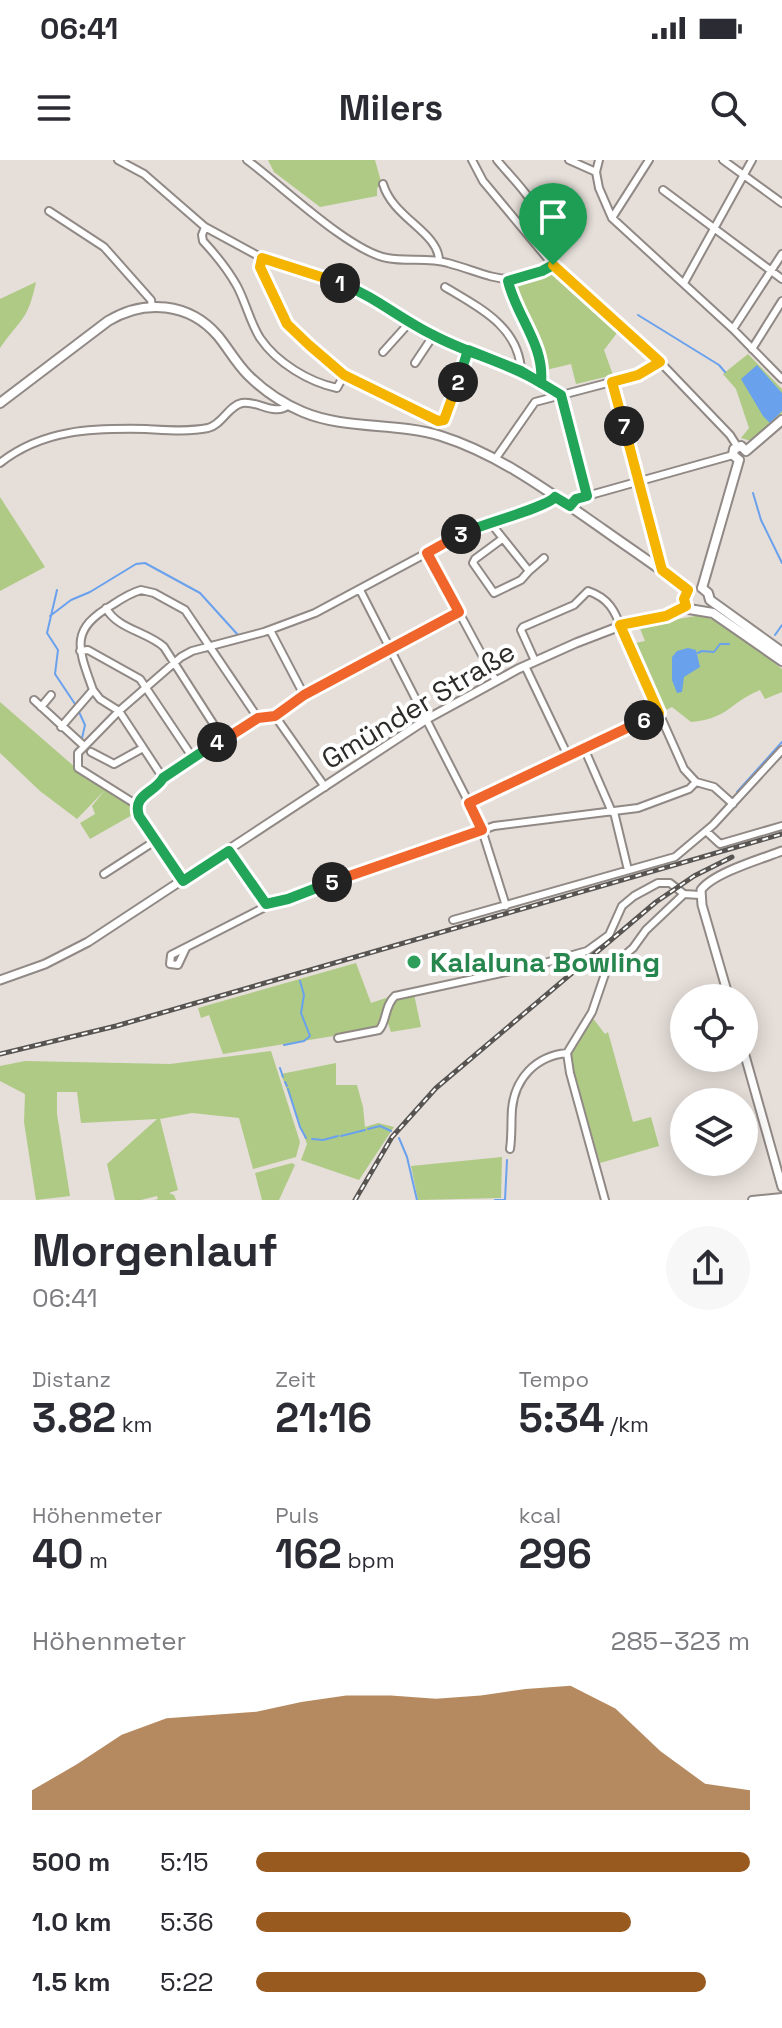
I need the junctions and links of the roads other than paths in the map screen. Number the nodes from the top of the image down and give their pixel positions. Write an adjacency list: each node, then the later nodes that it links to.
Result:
1 (118, 160): 17 (street)
2 (247, 160): 22 (street)
3 (472, 160): 19 (street)
4 (497, 160): 19 (street)
5 (569, 160): 10 (street)
6 (599, 160): 10 (street)
7 (649, 160): 16 (street)
8 (723, 160): 11 (street)
9 (752, 160): 11 (street)
10 (596, 172): 16 (street)
11 (744, 174): 14 (street); 18 (street)
12 (383, 184): 22 (street)
13 (663, 190): 18 (street)
14 (781, 201)
15 (49, 211): 30 (street)
16 (612, 218): 27 (street)
17 (205, 227): 21 (street); 40 (street)
18 (714, 227): 24 (street); 27 (street)
19 (531, 238): 23 (street)
20 (782, 254): 24 (street)
21 (262, 258): 31 (street); 40 (street)
22 (439, 260): 26 (street)
23 (553, 265): 26 (street); 37 (street)
24 (769, 270): 25 (street); 32 (street)
25 (782, 279)
26 (508, 281): 43 (street)
27 (684, 283): 32 (street)
28 (445, 287): 39 (street)
29 (782, 301): 34 (street)
30 (152, 307): 45 (main road); 46 (main road)
31 (410, 322): 33 (street); 36 (street)
32 (733, 329): 34 (street)
33 (433, 336): 35 (street); 38 (street)
34 (752, 349): 41 (street)
35 (468, 350): 39 (street); 40 (street)
36 (383, 352)
37 (660, 362): 42 (street); 48 (street)
38 (415, 363)
39 (521, 371): 43 (street)
40 (344, 375)
41 (782, 379)
42 (612, 382): 44 (street); 51 (street)
43 (541, 383): 44 (street)
44 (561, 395): 49 (street); 52 (street)
45 (0, 403)
46 (289, 405): 49 (main road); 50 (street)
47 (782, 420): 48 (main road)
48 (739, 453): 51 (street); 61 (main road)
49 (496, 458): 53 (main road)
50 (0, 463)
51 (638, 482): 52 (street); 59 (street)
52 (587, 496): 54 (street)
53 (555, 497): 54 (main road); 55 (street)
54 (574, 509): 59 (main road)
55 (489, 521): 56 (street); 57 (street)
56 (502, 539): 60 (street); 60 (street)
57 (427, 553): 62 (street); 68 (street)
58 (544, 558): 60 (street)
59 (662, 570): 63 (main road)
60 (529, 571)
61 (702, 588): 63 (main road); 64 (main road)
62 (360, 590): 70 (street); 72 (street)
63 (688, 590): 65 (main road)
64 (710, 600): 67 (main road); 74 (main road)
65 (686, 606): 67 (main road); 69 (street, Gmünder Straße)
66 (106, 608): 71 (street); 73 (street); 77 (street)
67 (703, 611): 76 (main road)
68 (459, 612): 72 (street); 79 (street)
69 (620, 625): 75 (street, Gmünder Straße); 75 (street); 87 (street)
70 (270, 630): 71 (street); 83 (street)
71 (211, 646): 77 (street); 89 (street)
72 (392, 649): 83 (street); 90 (street)
73 (80, 651): 80 (street); 81 (street)
74 (782, 652)
75 (535, 661): 78 (street, Gmünder Straße)
76 (782, 661)
77 (174, 663): 80 (street); 92 (street)
78 (525, 666): 79 (street, Gmünder Straße); 98 (street)
79 (496, 681): 90 (street, Gmünder Straße)
80 (147, 686): 86 (street); 99 (street)
81 (93, 690): 86 (street); 91 (street)
82 (51, 695): 85 (street)
83 (304, 695): 88 (street)
84 (34, 700): 85 (street)
85 (41, 707): 91 (street)
86 (119, 711): 93 (street); 94 (street)
87 (659, 713): 95 (street); 101 (street)
88 (275, 716): 89 (street); 102 (street)
89 (258, 718): 92 (street)
90 (427, 719): 102 (street, Gmünder Straße); 103 (street)
91 (61, 727): 93 (street)
92 (223, 739): 99 (street)
93 (84, 746): 105 (street)
94 (143, 748): 97 (street); 100 (street)
95 (584, 748): 98 (street); 106 (street)
96 (782, 750): 104 (street)
97 (91, 752)
98 (568, 756): 103 (street)
99 (193, 758): 100 (street)
100 (163, 778): 105 (street)
101 (696, 782): 104 (street); 106 (street)
102 (325, 787): 111 (street, Gmünder Straße)
103 (469, 803): 108 (street)
104 (733, 804): 109 (street)
105 (137, 805): 110 (street)
106 (613, 812): 108 (street); 113 (street)
107 (782, 826): 109 (street)
108 (482, 830): 118 (street); 119 (street)
109 (706, 831): 113 (street)
110 (155, 841): 114 (street); 115 (street)
111 (229, 851): 115 (street, Gmünder Straße); 118 (street)
112 (782, 851): 117 (street)
113 (628, 870): 119 (street)
114 (104, 874)
115 (183, 881): 122 (street, Gmünder Straße)
116 (684, 894): 117 (street); 124 (street); 125 (street)
117 (700, 895): 123 (street)
118 (266, 904): 121 (street)
119 (506, 906): 120 (street)
120 (453, 920)
121 (186, 948)
122 (0, 980)
123 (725, 984)
124 (338, 1038)
125 (567, 1053): 127 (street); 130 (street)
126 (750, 1072): 128 (street)
127 (510, 1149)
128 (782, 1187)
129 (782, 1197): 131 (street)
130 (605, 1200)
131 (752, 1200)

